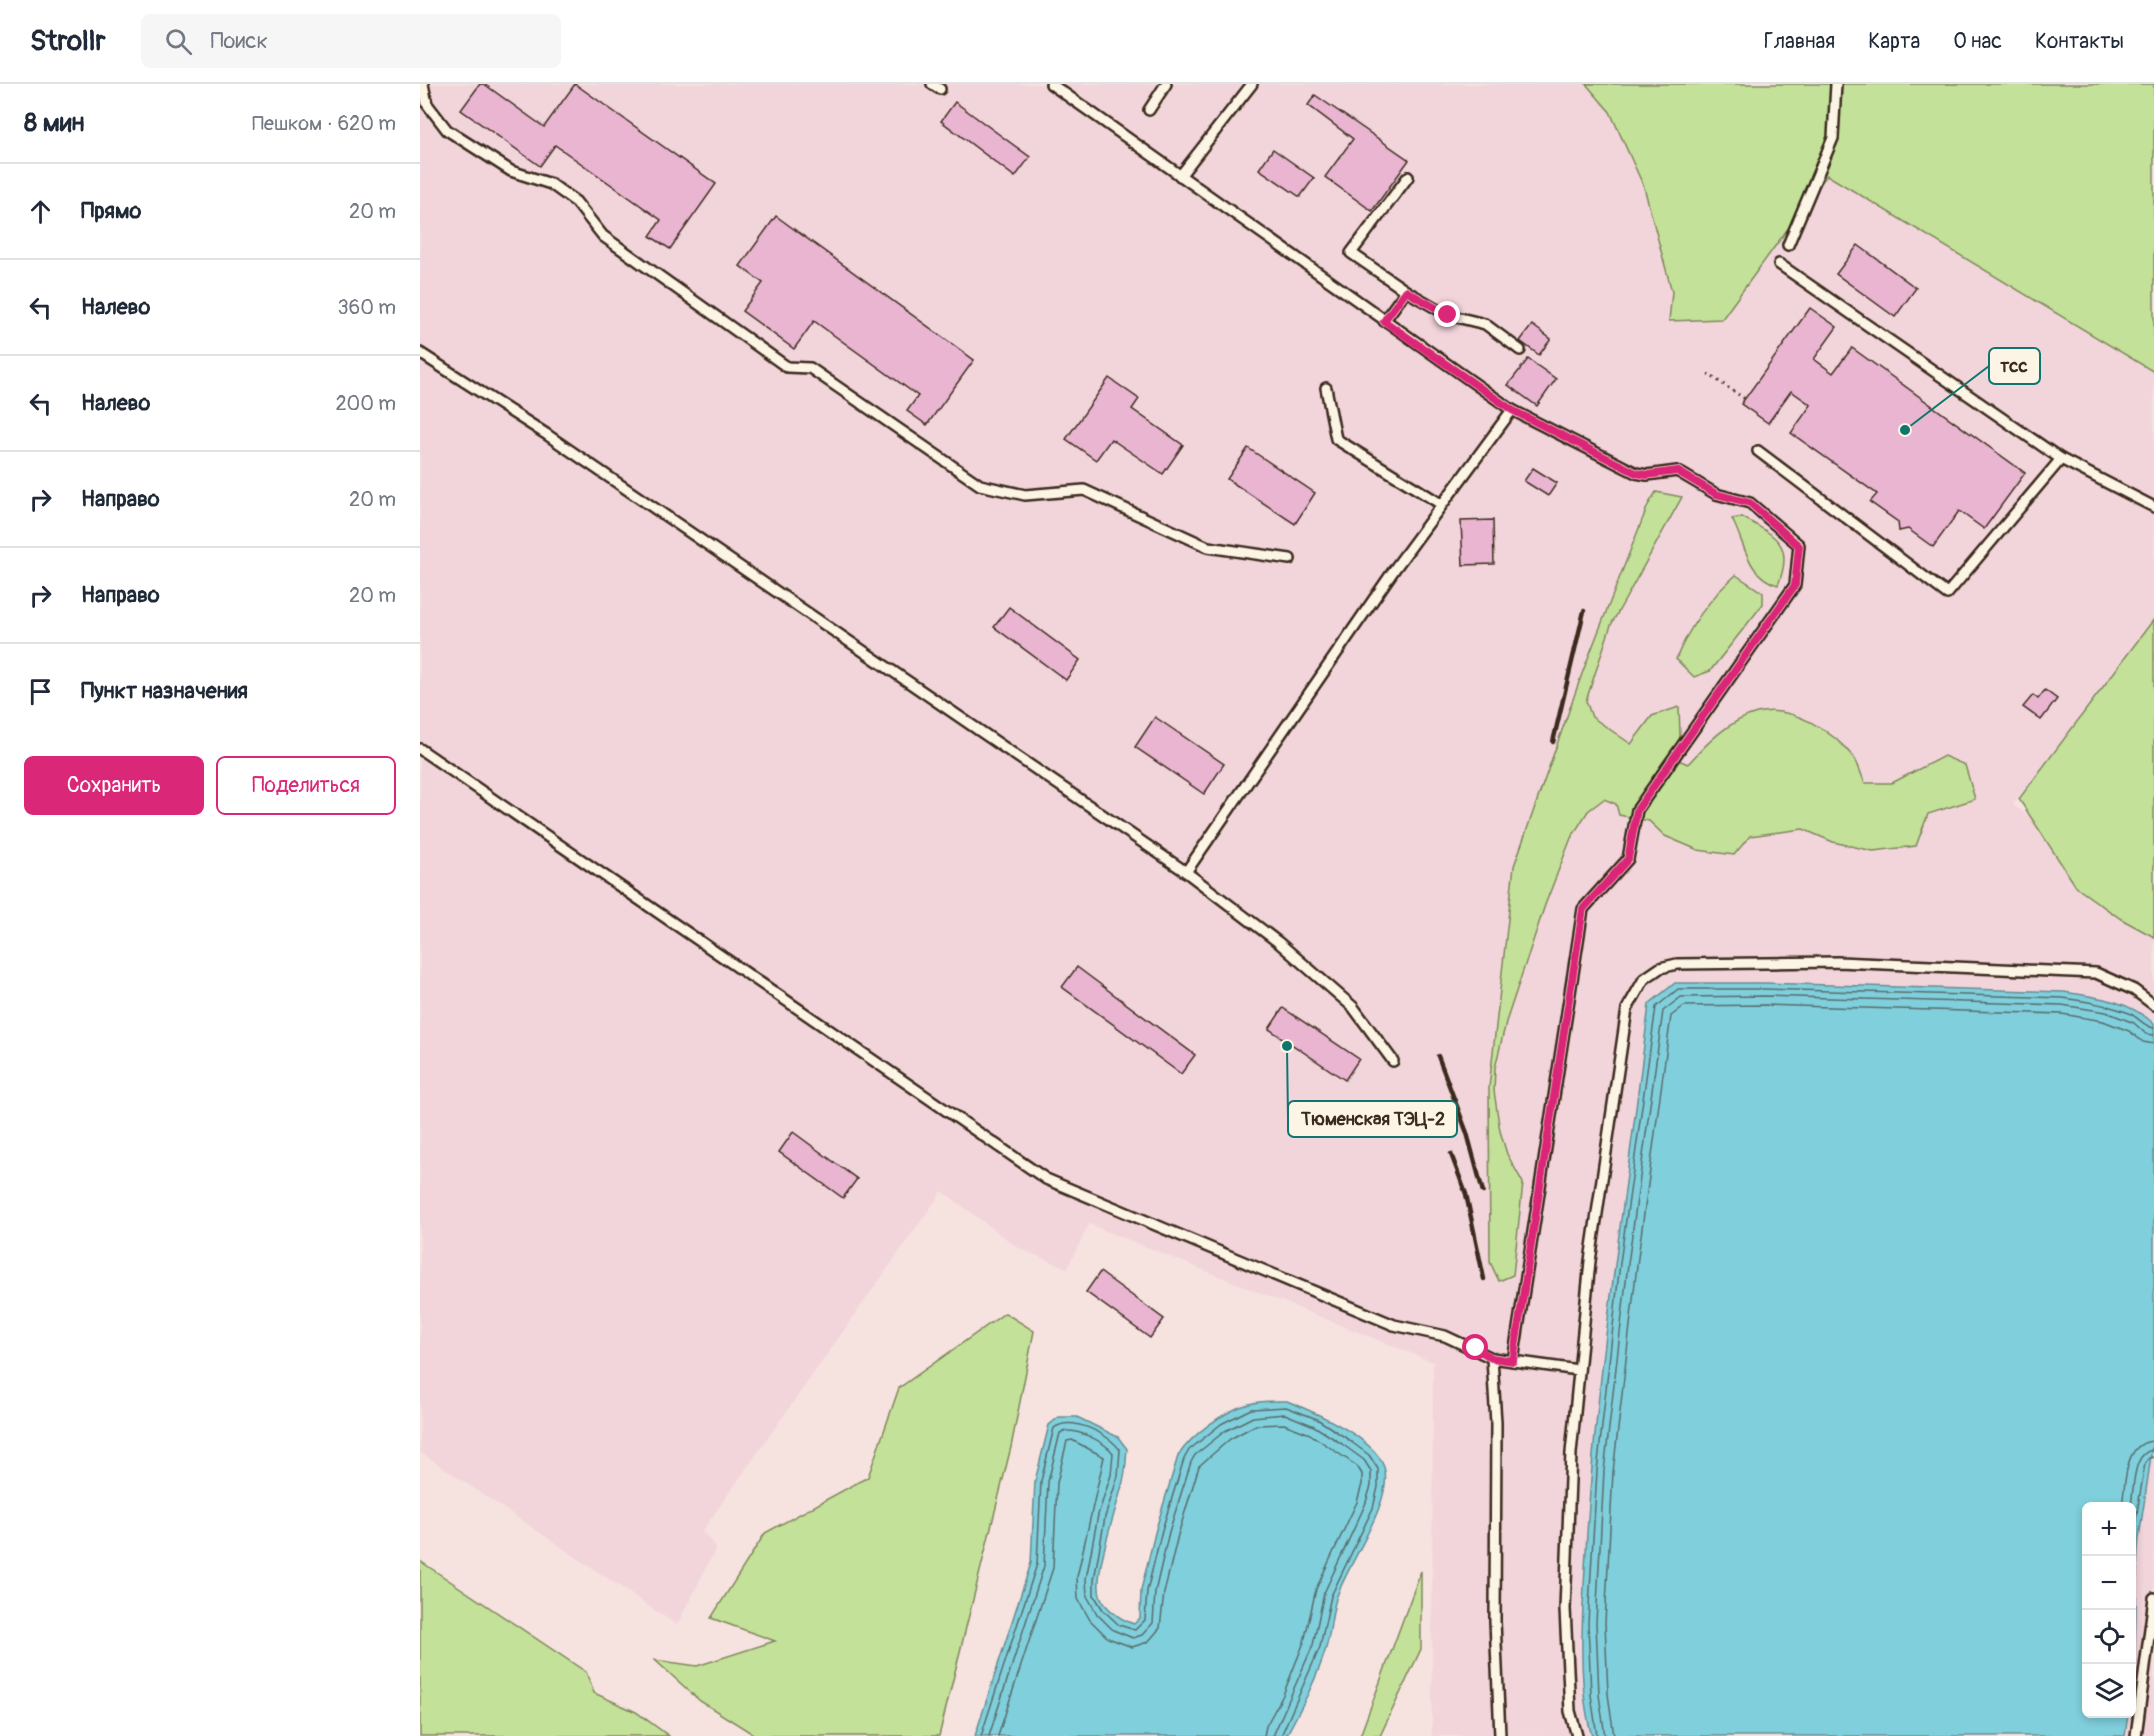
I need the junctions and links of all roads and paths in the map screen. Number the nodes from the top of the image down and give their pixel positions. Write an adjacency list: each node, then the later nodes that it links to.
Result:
1 (423, 84): 23 (lane)
2 (1051, 84): 7 (lane)
3 (1166, 84): 6 (lane)
4 (1252, 84): 7 (lane)
5 (1836, 84): 9 (lane)
6 (1149, 110)
7 (1180, 176): 12 (lane)
8 (1408, 177): 11 (lane)
9 (1788, 245)
10 (1779, 264): 20 (lane)
11 (1406, 291): 12 (lane); 13 (lane)
12 (1384, 321): 18 (lane)
13 (1520, 350)
14 (420, 353): 25 (lane)
15 (1708, 374): 17 (path)
16 (1326, 388): 21 (lane)
17 (1745, 399)
18 (1512, 410): 21 (lane); 29 (lane)
19 (1758, 450): 20 (lane)
20 (2061, 459): 22 (lane)
21 (1441, 504): 25 (lane)
22 (2154, 507)
23 (1290, 559)
24 (420, 749): 28 (lane)
25 (1186, 872): 27 (lane)
26 (2154, 1005): 30 (lane)
27 (1393, 1062)
28 (1492, 1358): 29 (lane); 32 (lane)
29 (1513, 1361): 30 (lane)
30 (1578, 1370): 33 (lane)
31 (2154, 1598): 34 (lane)
32 (1500, 1736)
33 (1577, 1736)
34 (2136, 1736)

